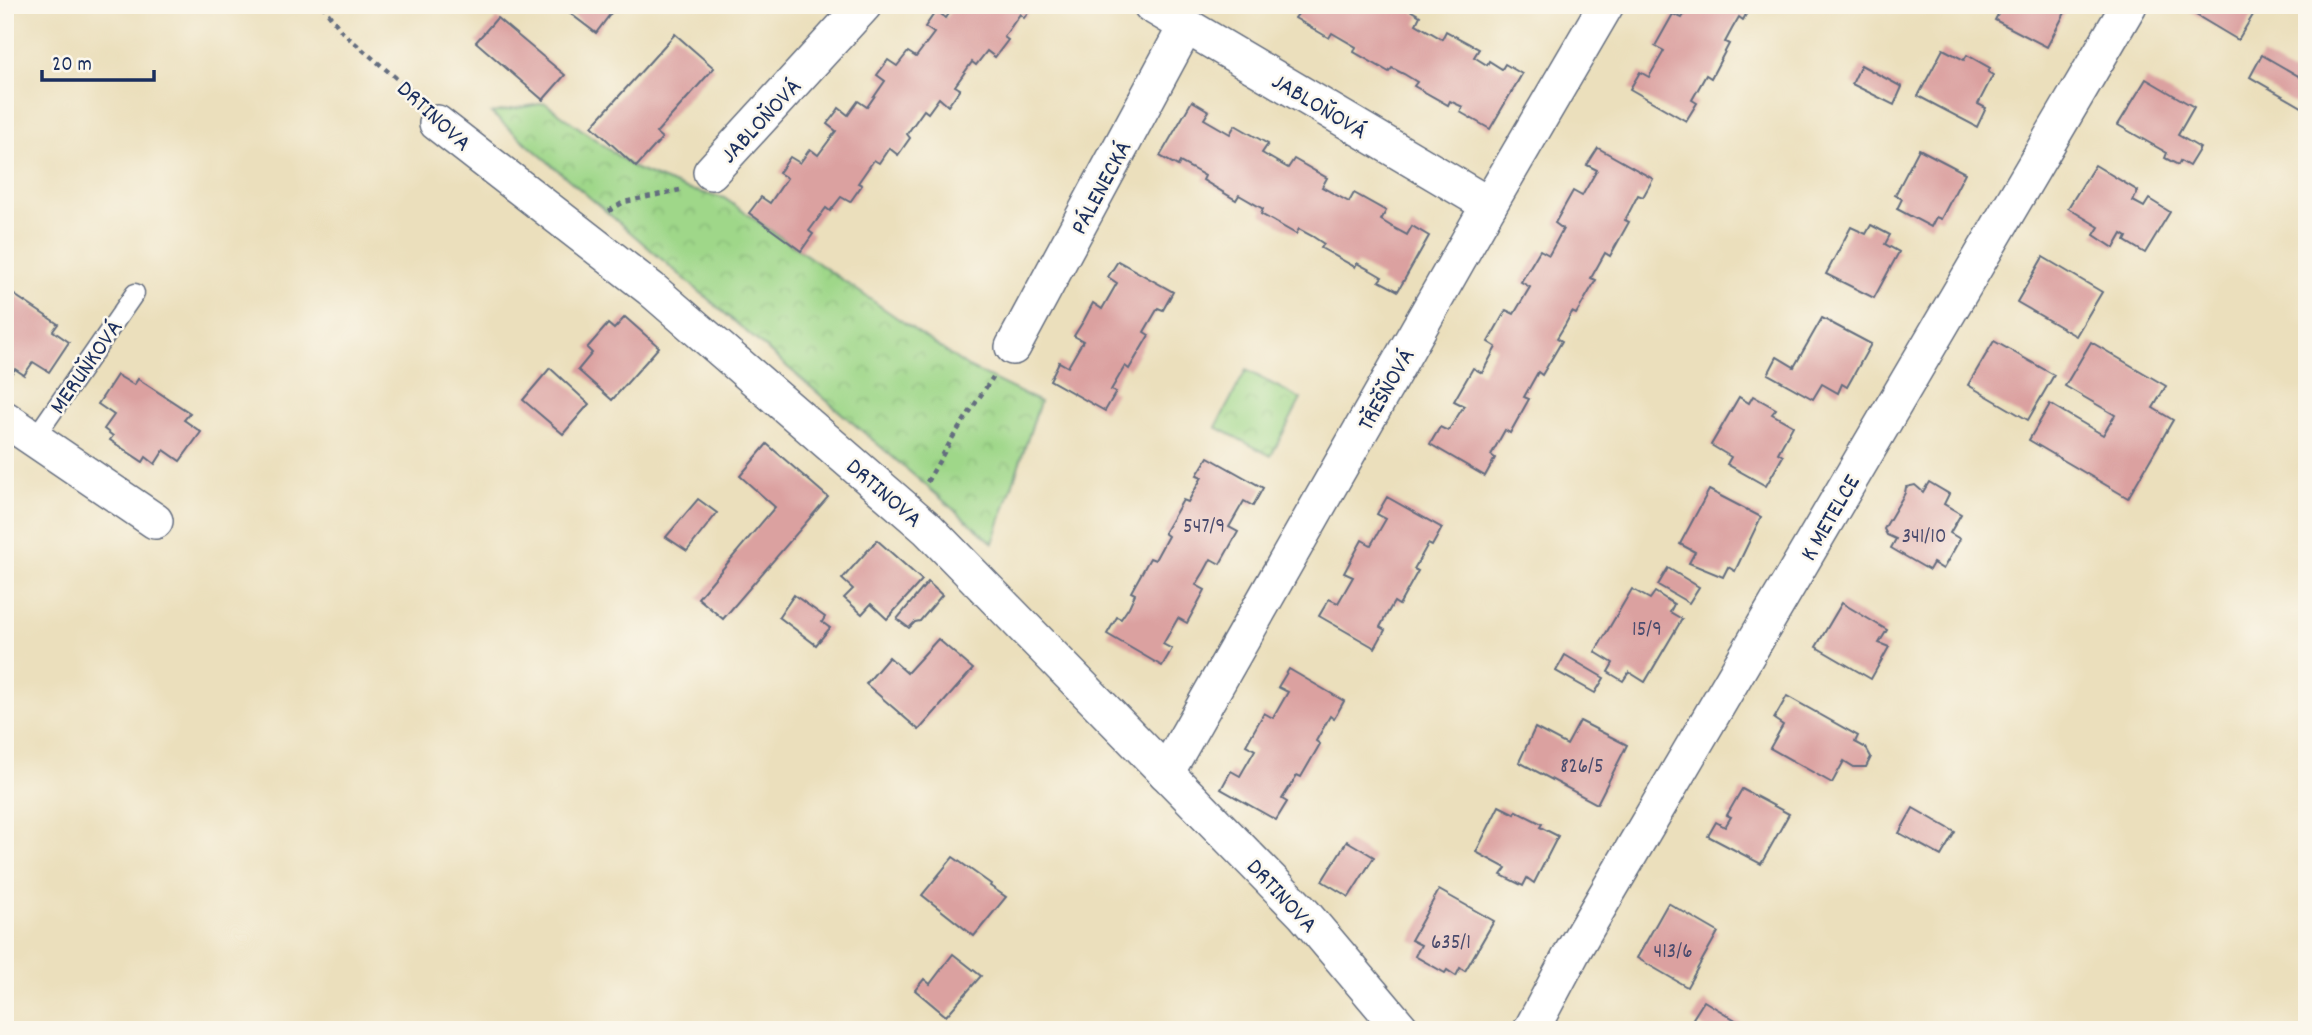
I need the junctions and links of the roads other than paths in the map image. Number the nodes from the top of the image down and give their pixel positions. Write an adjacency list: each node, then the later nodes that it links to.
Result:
1 (864, 5): 7 (street, JABLOŇOVÁ)
2 (1151, 5): 5 (street, JABLOŇOVÁ)
3 (1606, 5): 8 (street, TŘEŠŇOVÁ)
4 (2129, 5): 16 (street, K METELCE)
5 (1186, 26): 8 (street, JABLOŇOVÁ); 10 (street, PÁLENECKÁ)
6 (437, 123): 14 (street, DRTINOVA)
7 (711, 172)
8 (1489, 205): 14 (street, TŘEŠŇOVÁ)
9 (135, 293): 12 (lane, MERUŇKOVÁ)
10 (1013, 347)
11 (5, 419): 12 (street, MERUŇKOVÁ)
12 (34, 439): 13 (street, MERUŇKOVÁ)
13 (155, 522)
14 (1166, 774): 15 (street, DRTINOVA)
15 (1402, 1030)
16 (1531, 1030)

